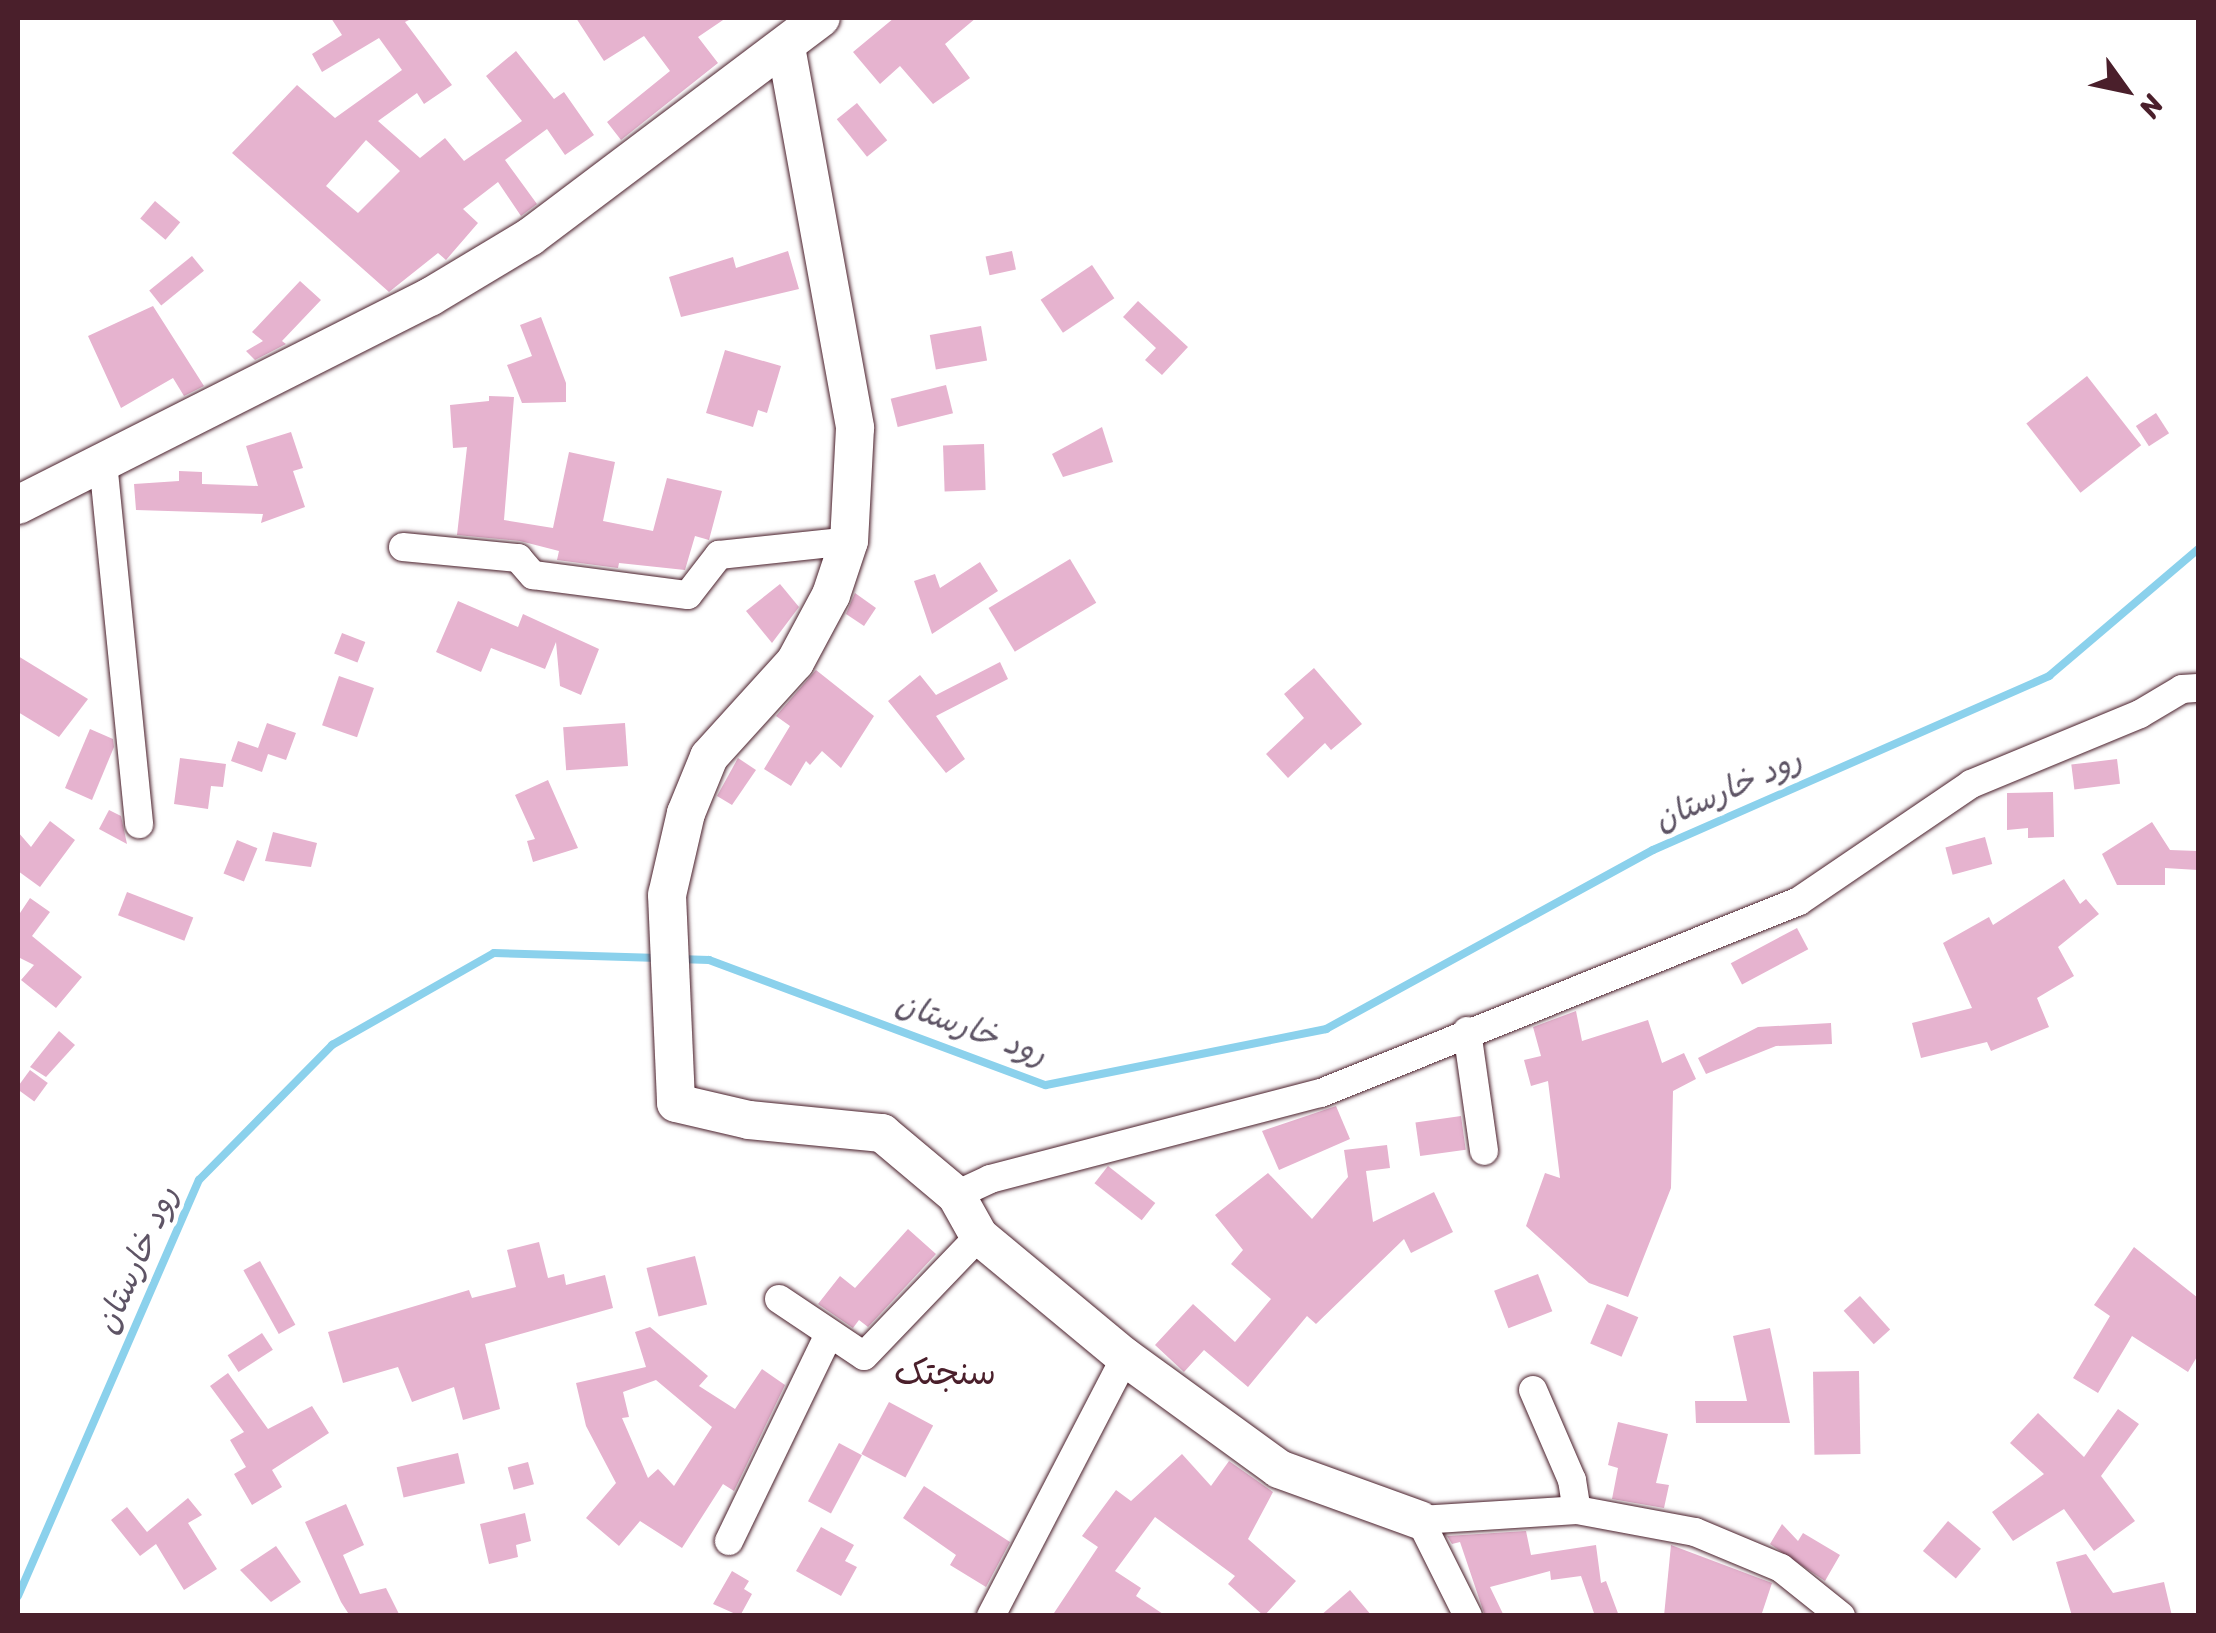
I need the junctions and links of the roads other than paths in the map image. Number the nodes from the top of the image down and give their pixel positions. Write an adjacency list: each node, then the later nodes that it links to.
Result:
1 (822, 18): 2 (street)
2 (786, 47): 3 (street); 5 (street)
3 (103, 462): 4 (street); 8 (street)
4 (18, 504)
5 (848, 541): 6 (street); 11 (street)
6 (403, 547)
7 (2198, 688): 9 (street)
8 (139, 824)
9 (1467, 1031): 10 (street); 11 (street)
10 (1484, 1152)
11 (956, 1195): 12 (street)
12 (979, 1236): 14 (street); 15 (street)
13 (779, 1299): 14 (street)
14 (829, 1334): 19 (street)
15 (1125, 1357): 18 (street); 20 (street)
16 (1533, 1390): 17 (street)
17 (1578, 1510): 18 (street); 22 (street)
18 (1420, 1520): 21 (street)
19 (729, 1541)
20 (991, 1616)
21 (1468, 1616)
22 (1841, 1616)

